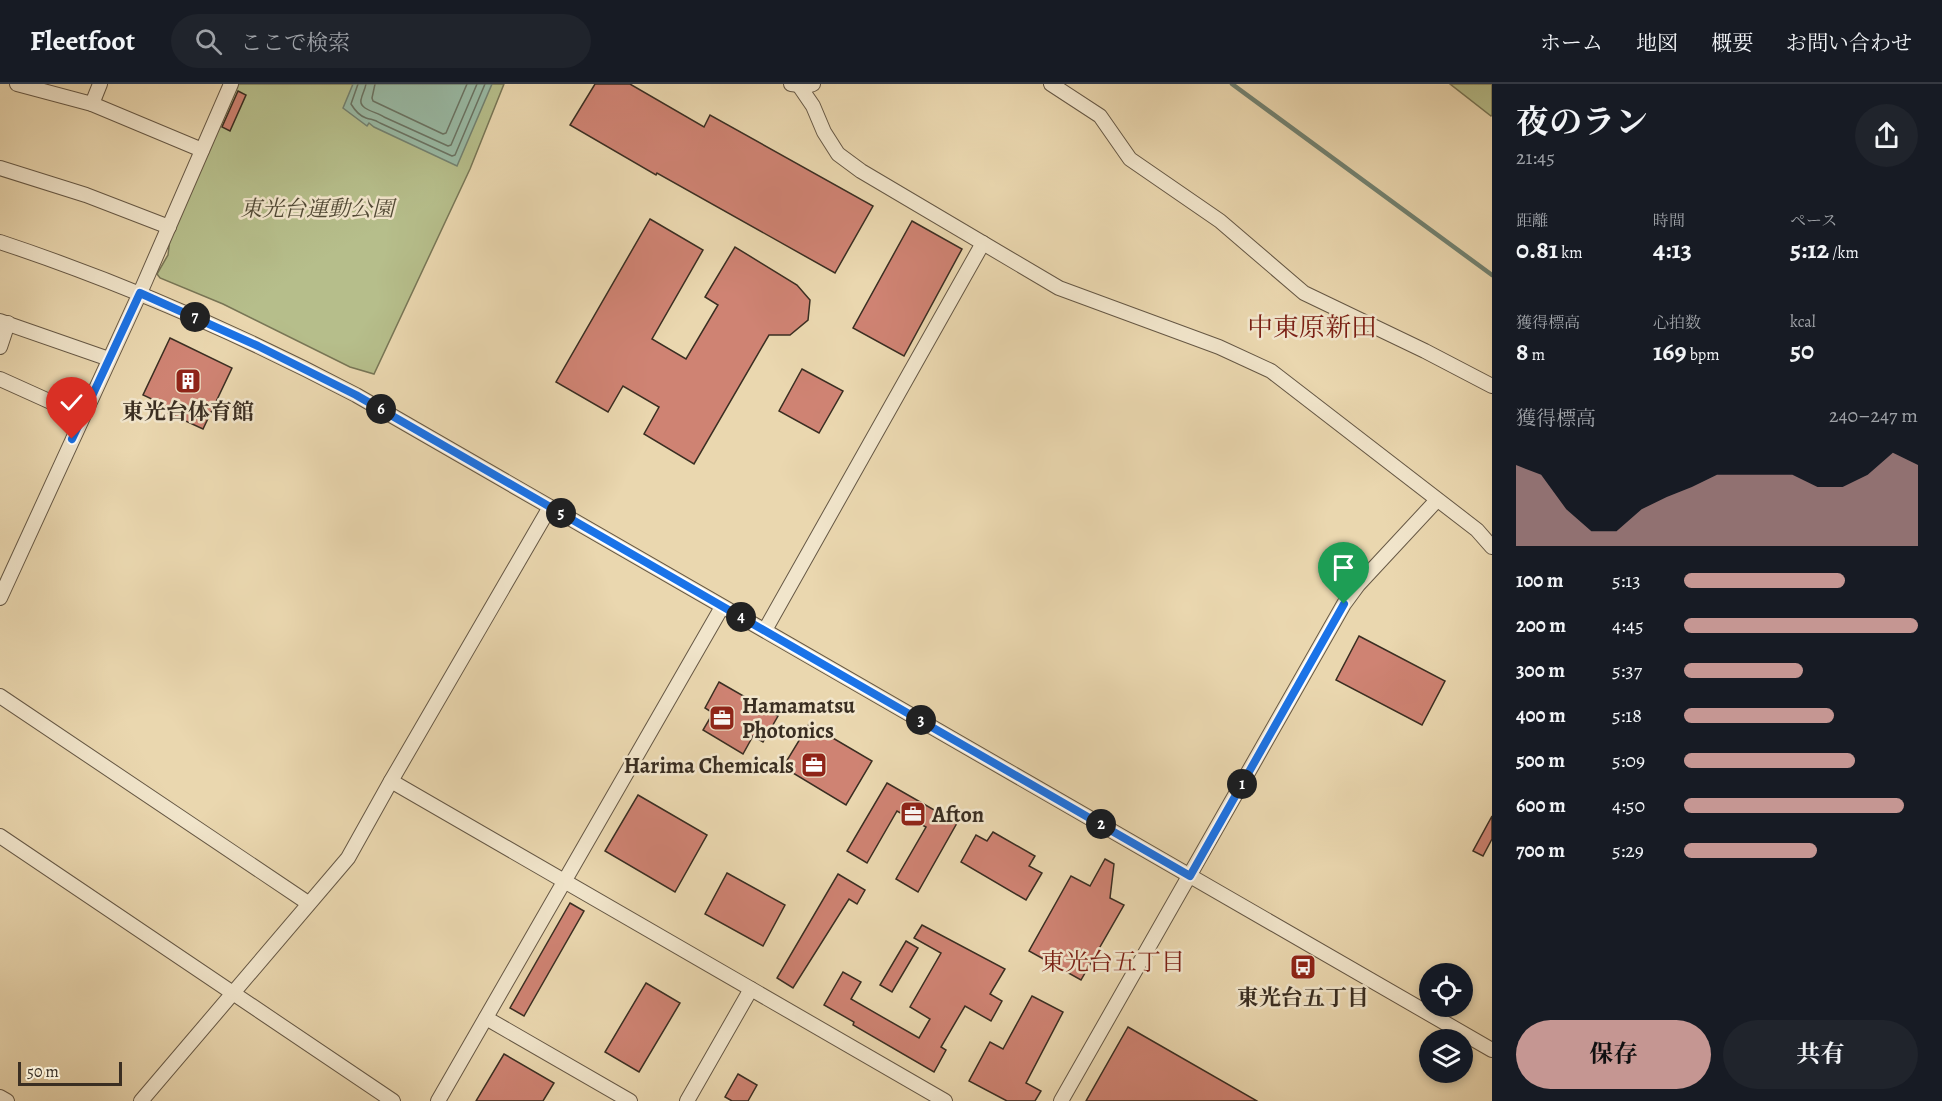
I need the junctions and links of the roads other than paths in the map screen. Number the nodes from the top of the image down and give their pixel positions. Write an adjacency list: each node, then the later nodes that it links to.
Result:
1 (16, 84): 7 (street)
2 (100, 84): 7 (street)
3 (231, 84): 8 (street)
4 (795, 84): 5 (street); 12 (street)
5 (813, 84)
6 (1052, 84): 18 (street)
7 (92, 104): 8 (street)
8 (202, 150): 10 (street)
9 (0, 168): 10 (street)
10 (169, 227): 13 (street)
11 (0, 242): 13 (street)
12 (982, 243): 20 (street); 26 (street)
13 (140, 293): 16 (street); 21 (street)
14 (4, 322): 15 (street); 16 (street)
15 (0, 346)
16 (109, 359): 19 (street)
17 (0, 379): 19 (street)
18 (1492, 386)
19 (82, 416): 23 (street)
20 (1437, 500): 22 (street); 30 (street)
21 (550, 507): 25 (street); 28 (street)
22 (1492, 547)
23 (4, 582): 24 (street)
24 (0, 598)
25 (722, 607): 26 (street); 31 (street)
26 (765, 630): 30 (street)
27 (0, 696): 32 (street)
28 (391, 781): 31 (street); 32 (street)
29 (0, 836): 34 (street)
30 (1190, 876): 36 (street); 45 (street)
31 (564, 882): 33 (street); 35 (street)
32 (308, 903): 34 (street)
33 (751, 989): 43 (street); 44 (street)
34 (232, 992): 39 (street); 40 (street)
35 (486, 1018): 41 (street); 42 (street)
36 (1492, 1050)
37 (0, 1097): 38 (street)
38 (7, 1101)
39 (141, 1101)
40 (393, 1101)
41 (438, 1101)
42 (630, 1101)
43 (687, 1101)
44 (945, 1101)
45 (1061, 1101)

